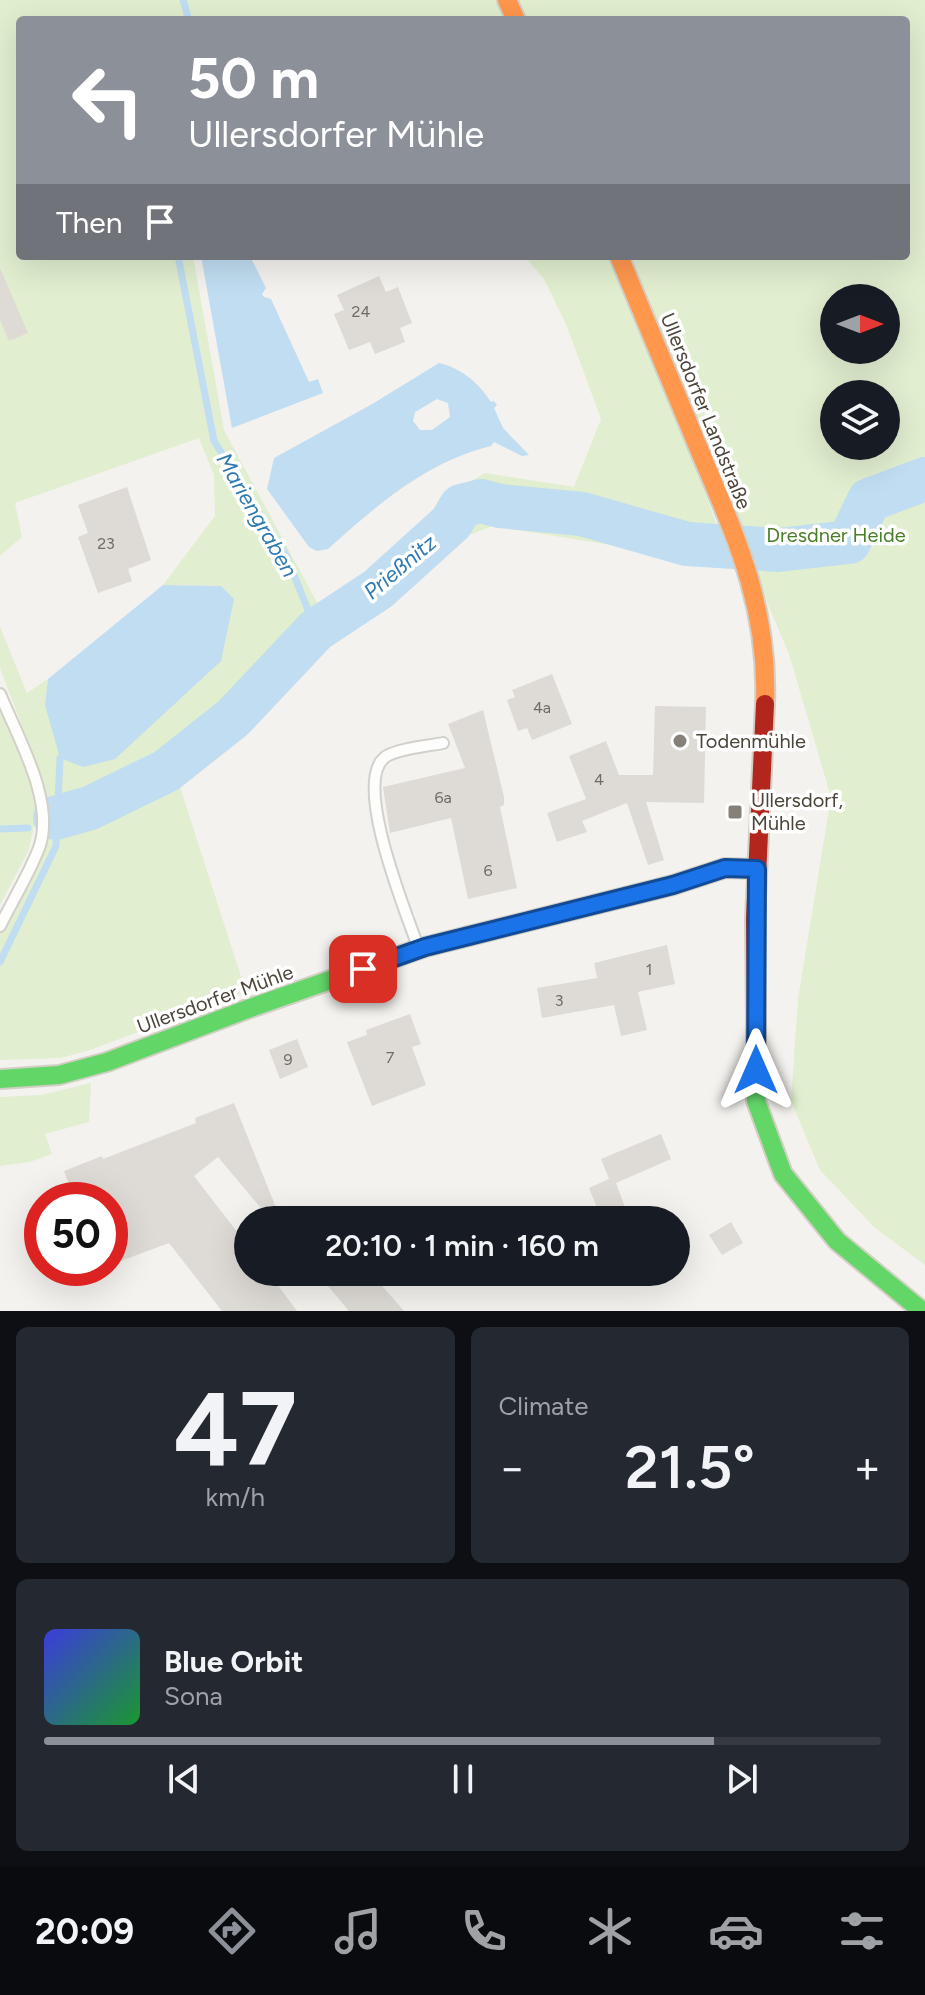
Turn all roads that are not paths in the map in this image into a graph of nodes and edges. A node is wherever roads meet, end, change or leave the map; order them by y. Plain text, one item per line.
1 (621, 260) edge
2 (0, 694) edge
3 (443, 743) dead end
4 (757, 869) junction
5 (0, 926) edge
6 (418, 949) junction
7 (0, 1079) edge
8 (922, 1311) edge

1 - 4 main road, Ullersdorfer Landstraße
2 - 5 lane
3 - 6 lane
4 - 6 main road, Ullersdorfer Mühle
4 - 8 main road, Ullersdorfer Landstraße
6 - 7 main road, Ullersdorfer Mühle

